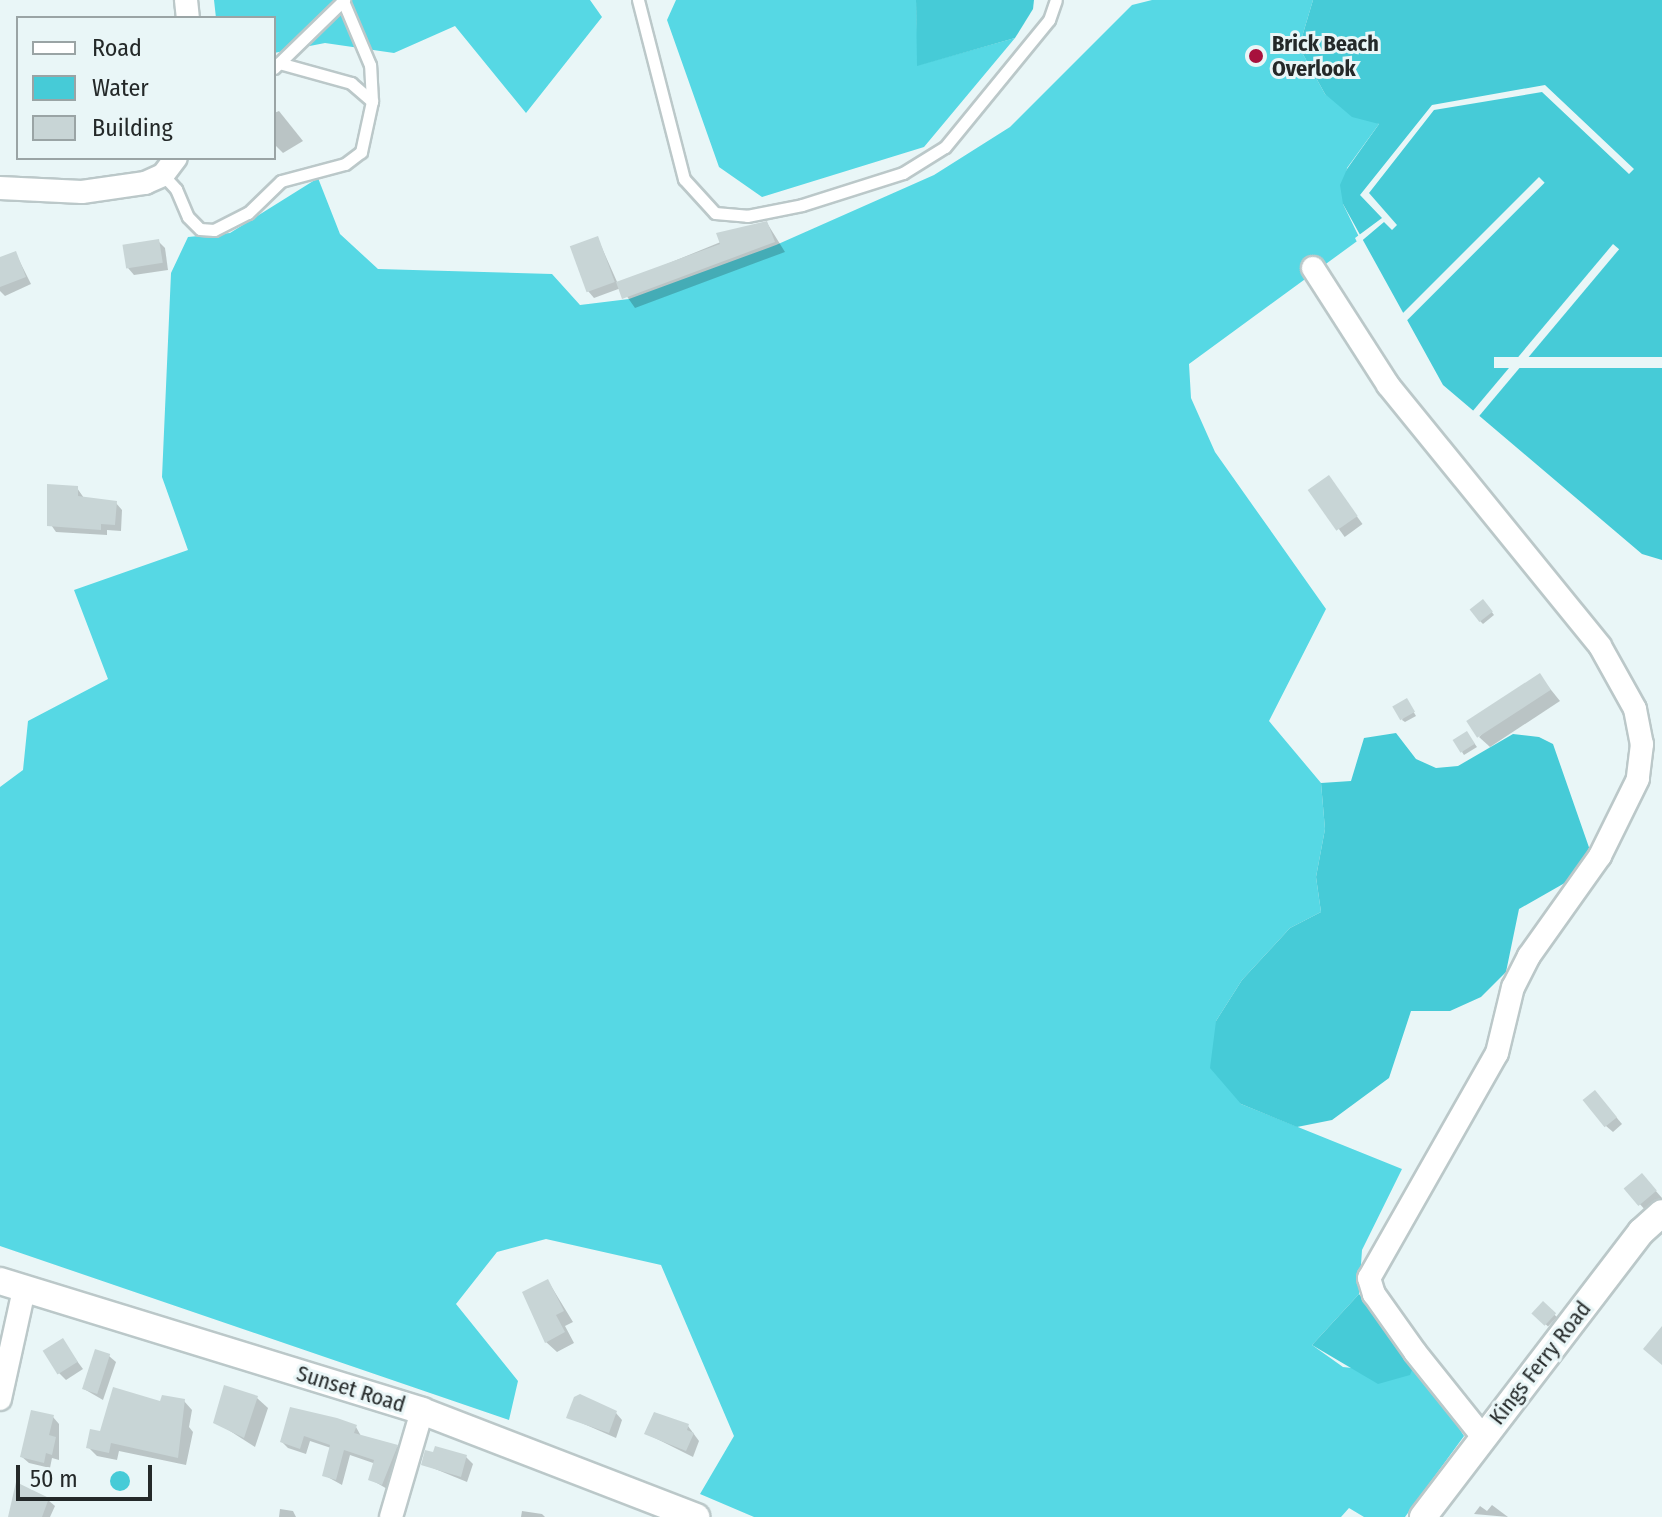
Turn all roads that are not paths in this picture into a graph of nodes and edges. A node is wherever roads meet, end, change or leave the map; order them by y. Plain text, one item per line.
1 (343, 0) edge
2 (638, 0) edge
3 (1056, 0) edge
4 (276, 66) edge
5 (372, 101) junction
6 (170, 167) edge
7 (0, 188) edge
8 (1313, 268) dead end
9 (1662, 1213) edge
10 (12, 1285) edge
11 (0, 1399) edge
12 (422, 1411) junction
13 (1483, 1437) junction
14 (391, 1517) edge
15 (696, 1517) edge
16 (1423, 1517) edge

1 - 4 lane
1 - 5 lane
2 - 3 lane
4 - 5 lane
5 - 6 lane
6 - 7 street
8 - 13 street
9 - 13 street, Kings Ferry Road
10 - 11 street
10 - 12 street, Sunset Road
12 - 14 street
12 - 15 street, Sunset Road
13 - 16 street, Kings Ferry Road

